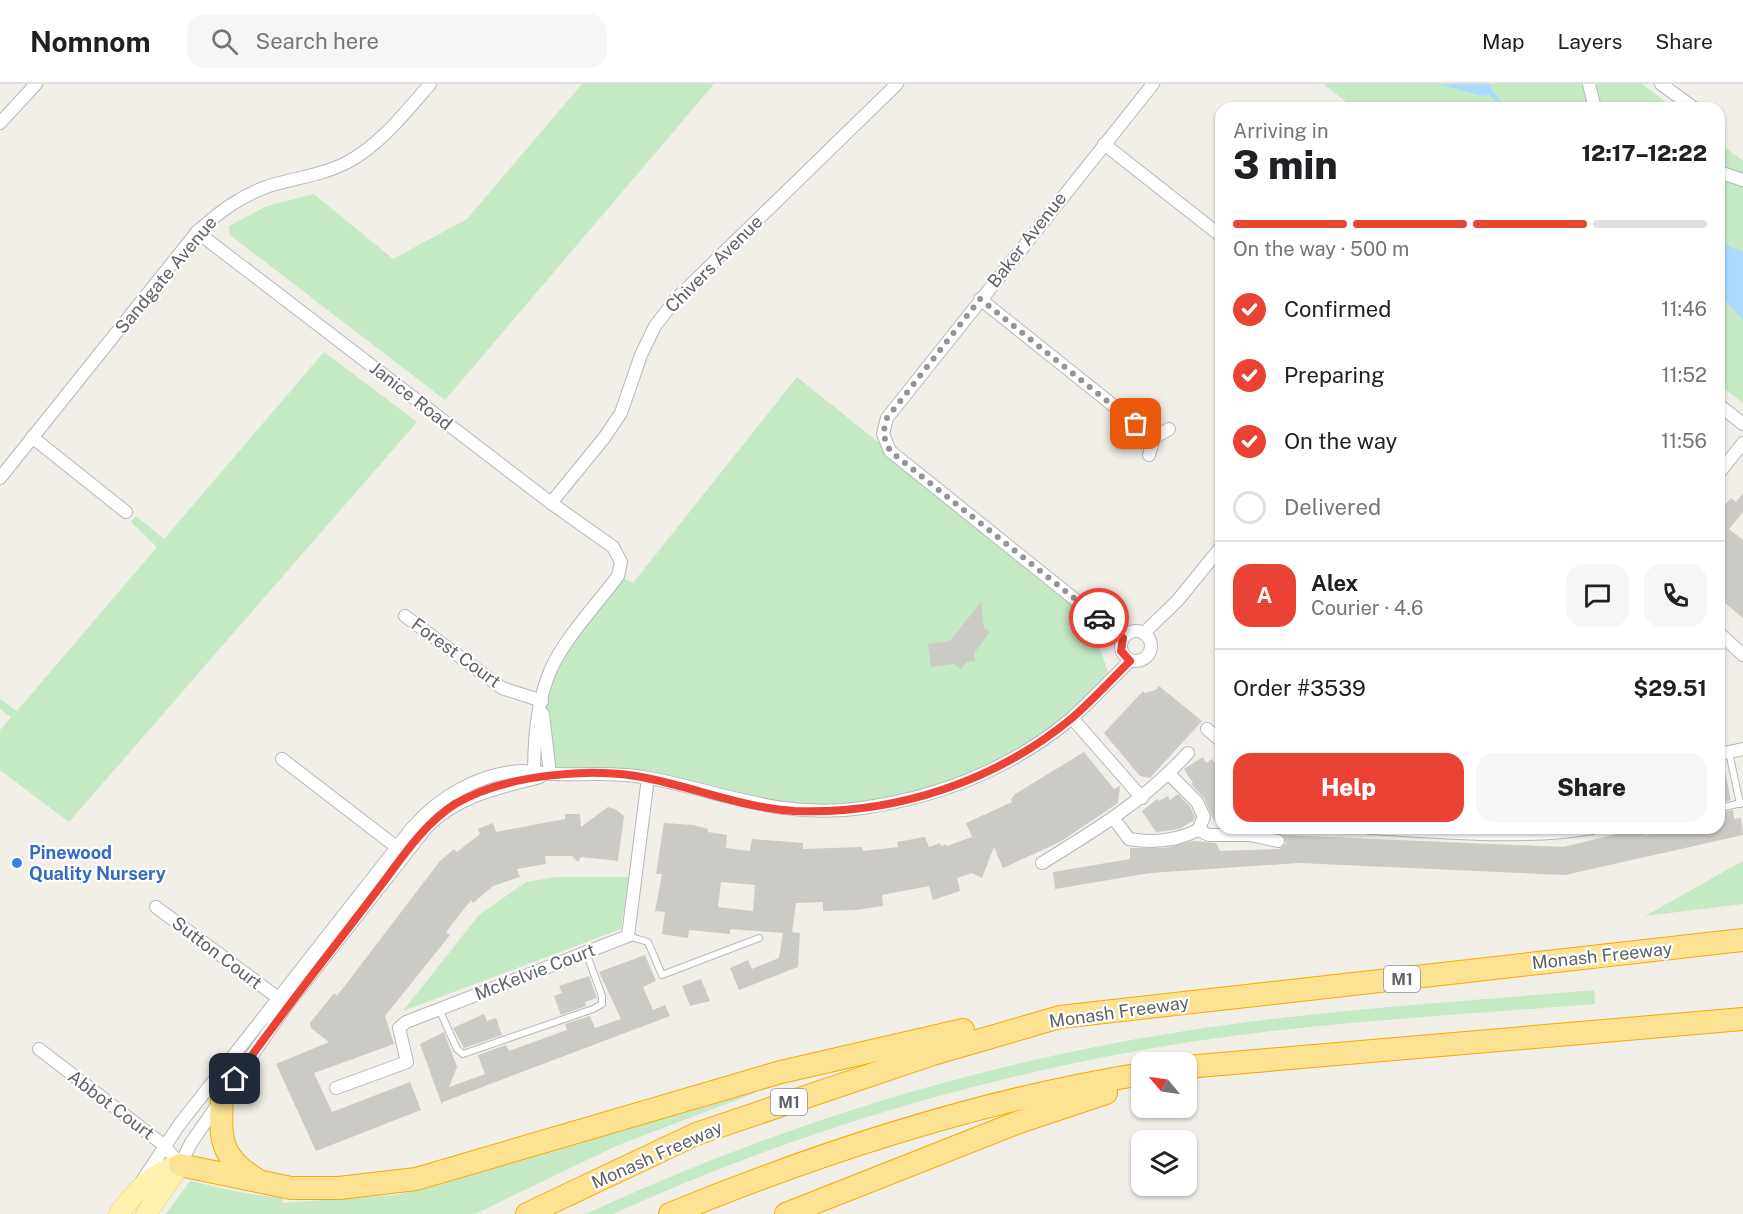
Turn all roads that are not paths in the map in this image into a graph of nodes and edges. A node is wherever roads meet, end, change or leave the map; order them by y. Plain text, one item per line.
1 (36, 84) edge
2 (430, 84) edge
3 (897, 84) edge
4 (1153, 84) edge
5 (1589, 84) edge
6 (1661, 84) edge
7 (1594, 102) edge
8 (1686, 102) edge
9 (0, 123) edge
10 (1104, 144) junction
11 (1725, 174) edge
12 (1743, 180) edge
13 (1215, 231) edge
14 (197, 232) junction
15 (980, 299) junction
16 (1725, 410) edge
17 (1743, 424) edge
18 (1169, 429) dead end
19 (32, 438) junction
20 (1154, 438) junction
21 (1743, 443) edge
22 (1149, 455) dead end
23 (1725, 466) edge
24 (0, 478) edge
25 (551, 503) junction
26 (126, 512) dead end
27 (1215, 554) edge
28 (405, 615) dead end
29 (1144, 633) junction
30 (1123, 638) junction
31 (1725, 638) edge
32 (1743, 655) edge
33 (1130, 661) junction
34 (542, 701) junction
35 (1072, 718) junction
36 (1207, 729) dead end
37 (1215, 736) edge
38 (1743, 749) edge
39 (1188, 753) dead end
40 (1725, 753) edge
41 (1725, 756) edge
42 (282, 759) dead end
43 (550, 774) junction
44 (1169, 774) junction
45 (534, 775) junction
46 (648, 778) junction
47 (1142, 798) junction
48 (1741, 803) edge
49 (1725, 807) edge
50 (1114, 819) junction
51 (1198, 830) junction
52 (1278, 841) dead end
53 (401, 850) junction
54 (1042, 863) dead end
55 (156, 907) dead end
56 (628, 936) junction
57 (759, 938) dead end
58 (1743, 940) edge
59 (586, 952) junction
60 (283, 1002) junction
61 (439, 1009) junction
62 (1060, 1017) junction
63 (1743, 1019) edge
64 (39, 1049) dead end
65 (1197, 1066) edge
66 (1131, 1076) edge
67 (1131, 1086) edge
68 (336, 1088) dead end
69 (216, 1093) junction
70 (165, 1146) junction
71 (180, 1165) junction
72 (265, 1184) junction
73 (135, 1192) junction
74 (119, 1214) edge
75 (146, 1214) edge
76 (527, 1214) edge
77 (670, 1214) edge
78 (786, 1214) edge

1 - 9 street
2 - 14 street, Sandgate Avenue
3 - 25 street, Chivers Avenue
4 - 10 street, Baker Avenue
5 - 7 street
6 - 8 street
10 - 13 street
10 - 15 street, Baker Avenue
11 - 12 street
14 - 19 street, Sandgate Avenue
14 - 25 street, Janice Road
15 - 20 street
15 - 30 street, Baker Avenue
16 - 17 street
18 - 20 street
19 - 24 street, Sandgate Avenue
19 - 26 street
20 - 22 street
21 - 23 street
25 - 34 street, Janice Road
27 - 29 street
28 - 34 street, Forest Court
29 - 30 street
29 - 33 street
30 - 33 street
31 - 32 street
33 - 35 street
34 - 43 street
34 - 45 street
35 - 46 street
35 - 47 street
36 - 37 street
38 - 40 street
39 - 44 street
41 - 48 lane
42 - 53 street
43 - 45 street
43 - 46 street
44 - 47 street
44 - 51 street
45 - 53 street
46 - 56 street
47 - 50 street
48 - 49 lane
50 - 51 street
50 - 54 street
51 - 52 street
53 - 60 street
55 - 60 street, Sutton Court
56 - 57 lane
56 - 59 street, McKelvie Court
58 - 62 highway, Monash Freeway / M1
59 - 61 street, McKelvie Court
59 - 61 lane
60 - 69 street
61 - 68 street, McKelvie Court
62 - 72 highway
62 - 76 highway, Monash Freeway / M1
63 - 65 highway
64 - 70 street, Abbot Court
66 - 77 highway
67 - 78 highway
69 - 70 street
69 - 71 street
69 - 72 highway
70 - 71 street, Abbot Court
70 - 73 street
71 - 72 highway
71 - 73 main road
71 - 75 main road
73 - 74 main road

